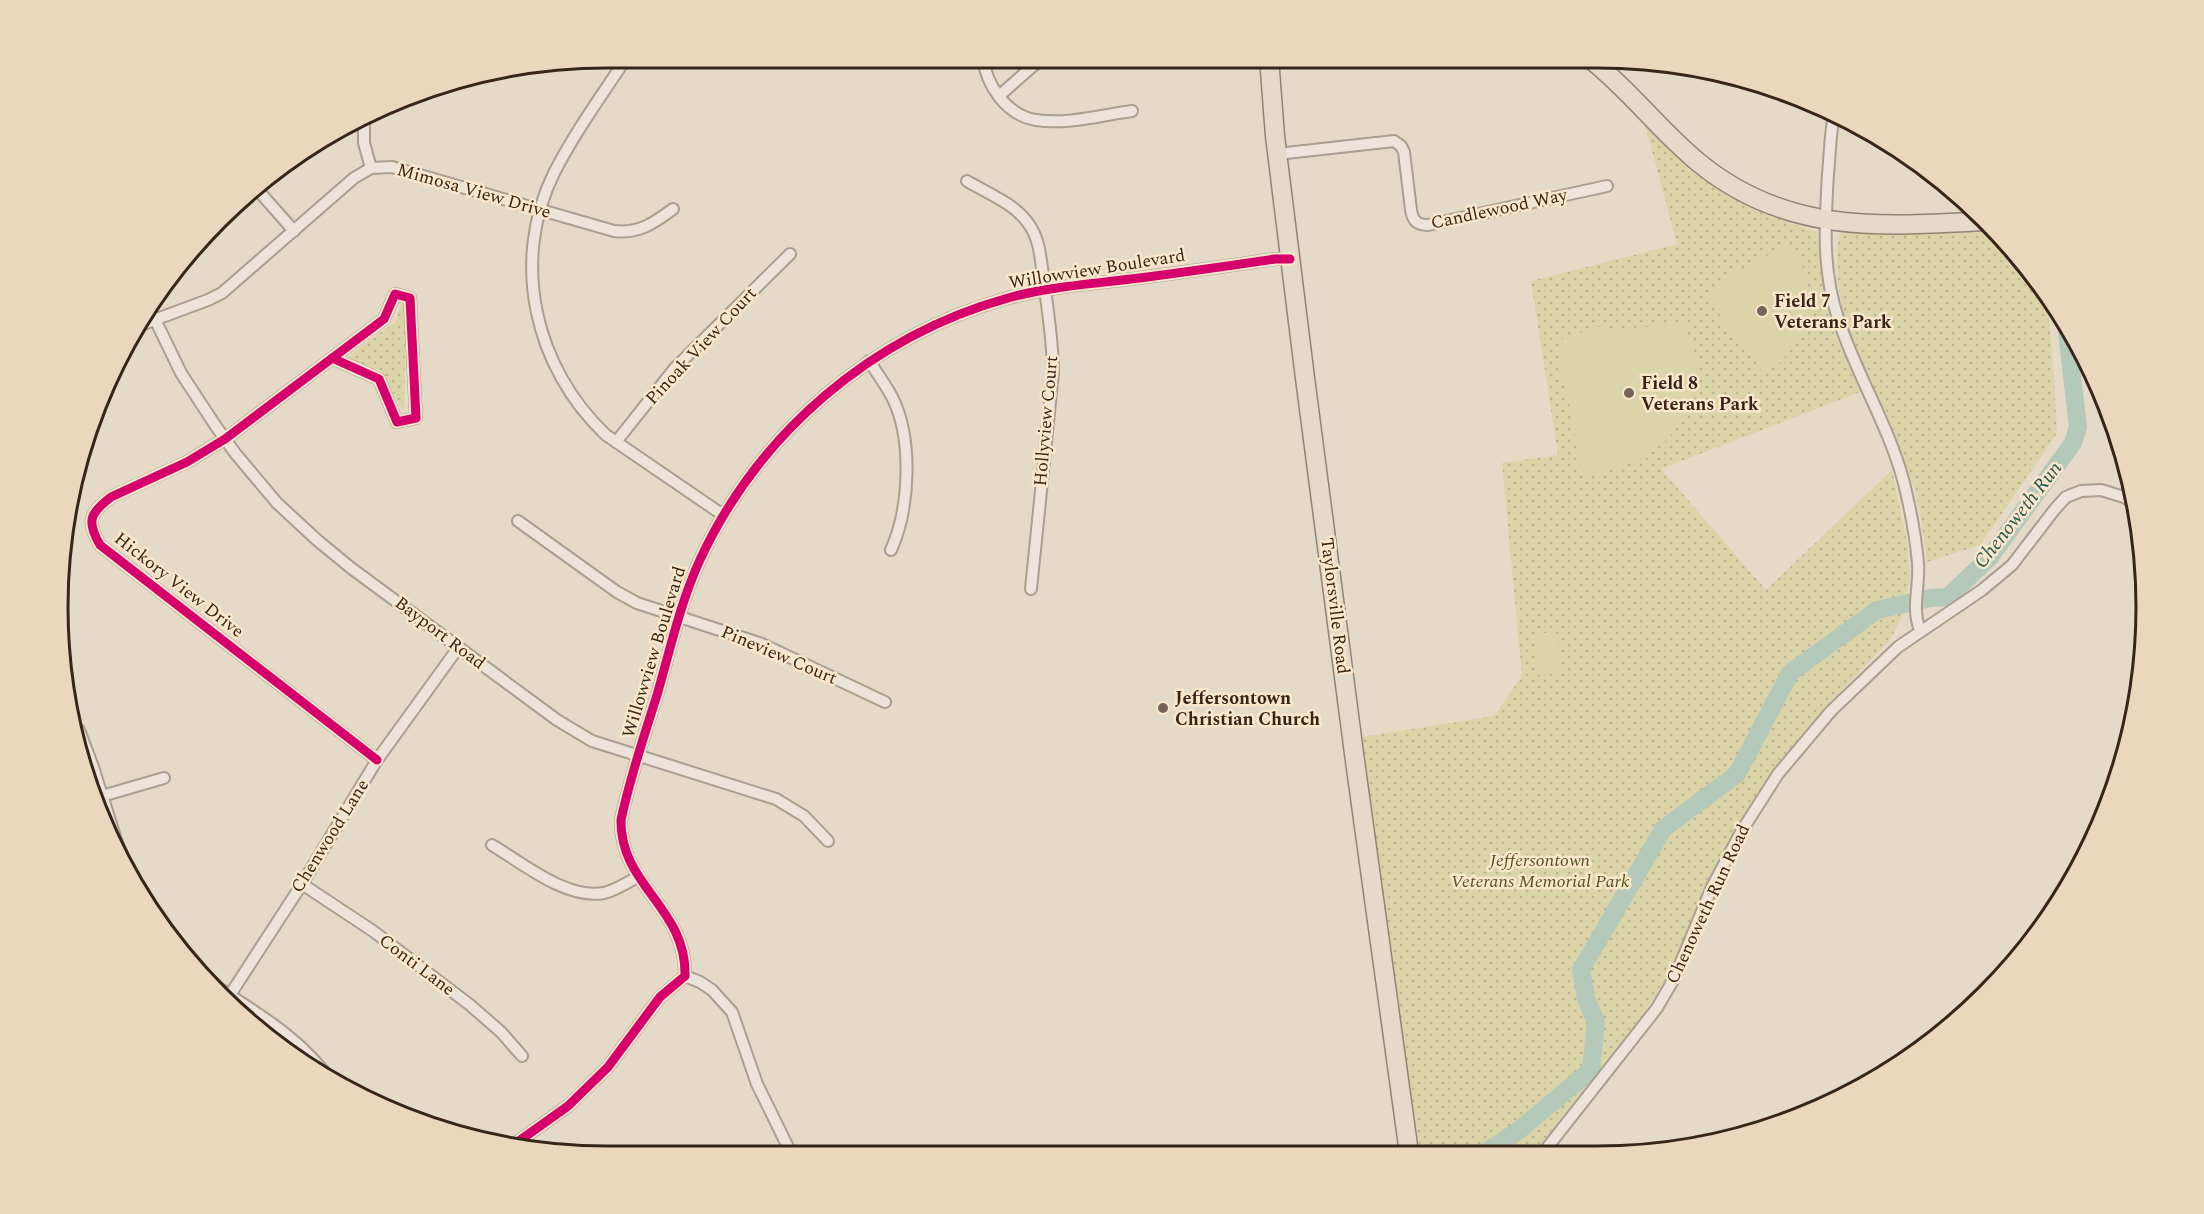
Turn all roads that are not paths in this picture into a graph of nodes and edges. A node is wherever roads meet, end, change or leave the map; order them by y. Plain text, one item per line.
1 (620, 68) edge
2 (986, 68) edge
3 (1031, 68) edge
4 (1270, 68) edge
5 (1601, 68) edge
6 (999, 96) junction
7 (1132, 111) dead end
8 (1833, 122) edge
9 (364, 125) edge
10 (1277, 154) junction
11 (371, 168) junction
12 (967, 181) dead end
13 (1607, 186) dead end
14 (261, 193) edge
15 (673, 209) dead end
16 (540, 210) junction
17 (1826, 221) junction
18 (1973, 221) edge
19 (294, 231) junction
20 (790, 254) dead end
21 (1290, 259) junction
22 (1045, 290) junction
23 (153, 316) edge
24 (154, 319) junction
25 (150, 321) edge
26 (332, 358) junction
27 (869, 361) junction
28 (225, 439) junction
29 (616, 442) junction
30 (2125, 498) edge
31 (723, 515) junction
32 (518, 521) dead end
33 (891, 550) dead end
34 (1031, 589) dead end
35 (679, 618) junction
36 (1920, 630) junction
37 (458, 648) junction
38 (885, 702) dead end
39 (638, 757) junction
40 (377, 760) junction
41 (93, 771) edge
42 (164, 778) dead end
43 (100, 789) edge
44 (102, 796) edge
45 (828, 841) dead end
46 (492, 845) dead end
47 (637, 877) junction
48 (302, 884) junction
49 (685, 976) junction
50 (231, 993) edge
51 (244, 1006) edge
52 (522, 1056) dead end
53 (310, 1058) edge
54 (521, 1139) edge
55 (788, 1146) edge
56 (1408, 1146) edge
57 (1549, 1146) edge

1 - 16 street
2 - 6 street
3 - 6 street
4 - 10 main road, Taylorsville Road
5 - 17 main road
6 - 7 street
8 - 17 street
9 - 11 street
10 - 13 street, Candlewood Way
10 - 21 main road, Taylorsville Road
11 - 16 street, Mimosa View Drive
11 - 19 street, Mimosa View Drive
12 - 22 street, Hollyview Court
14 - 19 street
15 - 16 street, Mimosa View Drive
16 - 29 street
17 - 18 main road
17 - 36 street
19 - 24 street, Mimosa View Drive
20 - 29 street, Pinoak View Court
21 - 22 street, Willowview Boulevard
21 - 56 main road, Taylorsville Road
22 - 27 street, Willowview Boulevard
22 - 34 street, Hollyview Court
23 - 24 street, Bayport Road
24 - 25 street, Mimosa View Drive
24 - 28 street, Bayport Road
26 - 26 street, Hickory View Drive
26 - 28 street, Hickory View Drive
27 - 31 street, Willowview Boulevard
27 - 33 street
28 - 37 street, Bayport Road
28 - 40 street, Hickory View Drive
29 - 31 street
30 - 36 street, Chenoweth Run Road
31 - 35 street, Willowview Boulevard
32 - 35 street, Pineview Court
35 - 38 street, Pineview Court
35 - 39 street, Willowview Boulevard
36 - 57 street, Chenoweth Run Road
37 - 39 street, Bayport Road
37 - 40 street, Chenwood Lane
39 - 45 street, Bayport Road
39 - 47 street, Willowview Boulevard
40 - 48 street, Chenwood Lane
41 - 43 street
42 - 44 street
46 - 47 street
47 - 49 street, Willowview Boulevard
48 - 50 street, Chenwood Lane
48 - 52 street, Conti Lane
49 - 54 street
49 - 55 street
51 - 53 street

